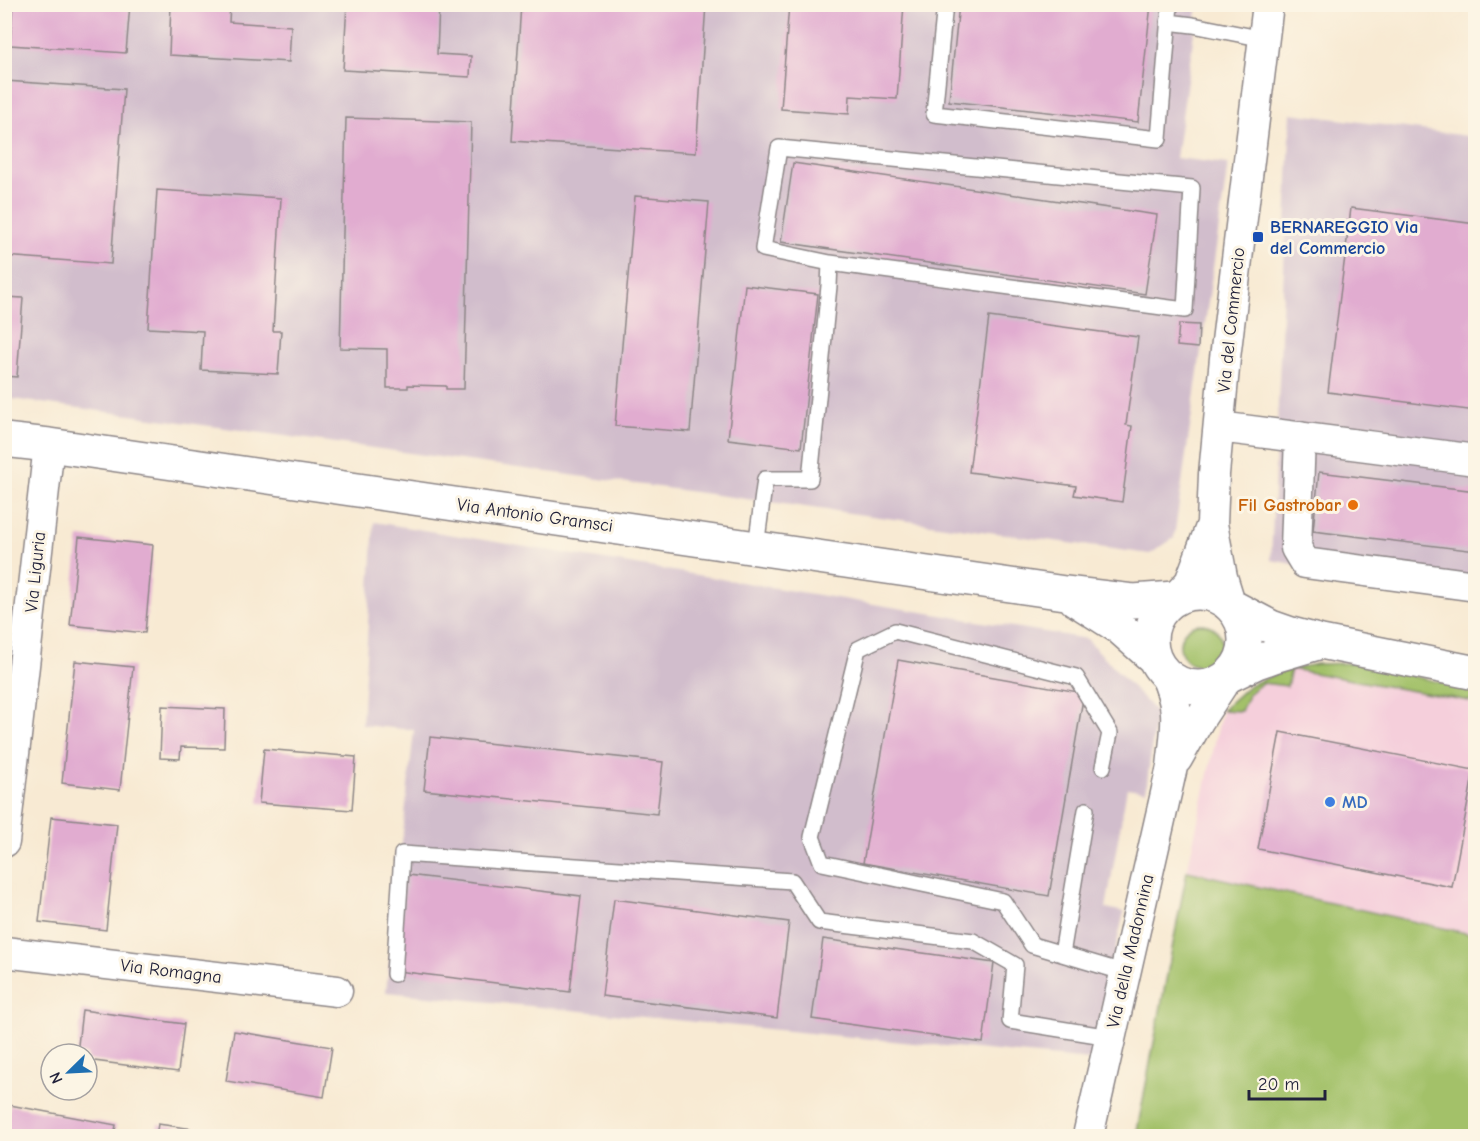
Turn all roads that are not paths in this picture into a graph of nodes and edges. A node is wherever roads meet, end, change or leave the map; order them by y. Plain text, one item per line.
1 (945, 4) edge
2 (1170, 4) edge
3 (1269, 4) edge
4 (1168, 22) junction
5 (1264, 39) junction
6 (830, 263) junction
7 (1219, 427) junction
8 (1300, 437) junction
9 (4, 440) edge
10 (49, 445) junction
11 (1476, 460) edge
12 (1212, 524) junction
13 (756, 547) junction
14 (1476, 586) edge
15 (1065, 593) junction
16 (1175, 598) junction
17 (1231, 606) junction
18 (1321, 642) junction
19 (1160, 666) junction
20 (1476, 673) edge
21 (1228, 676) junction
22 (1172, 766) junction
23 (1103, 767) dead end
24 (1086, 810) dead end
25 (4, 842) edge
26 (4, 952) edge
27 (1062, 954) junction
28 (1126, 973) junction
29 (394, 974) dead end
30 (338, 991) dead end
31 (1110, 1037) junction
32 (1088, 1137) edge

1 - 4 lane
2 - 4 lane
3 - 5 street, Via del Commercio
4 - 5 lane
5 - 7 street, Via del Commercio
6 - 6 lane
6 - 13 lane
7 - 8 street
7 - 12 street, Via del Commercio
8 - 11 street
8 - 14 street
9 - 10 street, Via Antonio Gramsci
10 - 13 street, Via Antonio Gramsci
10 - 25 street, Via Liguria
12 - 16 street, Via del Commercio
12 - 17 street, Via del Commercio
13 - 15 street, Via Antonio Gramsci
15 - 16 street, Via Antonio Gramsci
15 - 19 street, Via Antonio Gramsci
16 - 17 street
16 - 19 street
17 - 18 street
17 - 21 street
18 - 20 street
18 - 21 street
19 - 21 street
19 - 22 street, Via della Madonnina
21 - 22 street, Via della Madonnina
22 - 28 street, Via della Madonnina
23 - 27 lane
24 - 27 lane
26 - 30 street, Via Romagna
27 - 28 lane
28 - 31 street, Via della Madonnina
29 - 31 lane
31 - 32 street, Via della Madonnina

